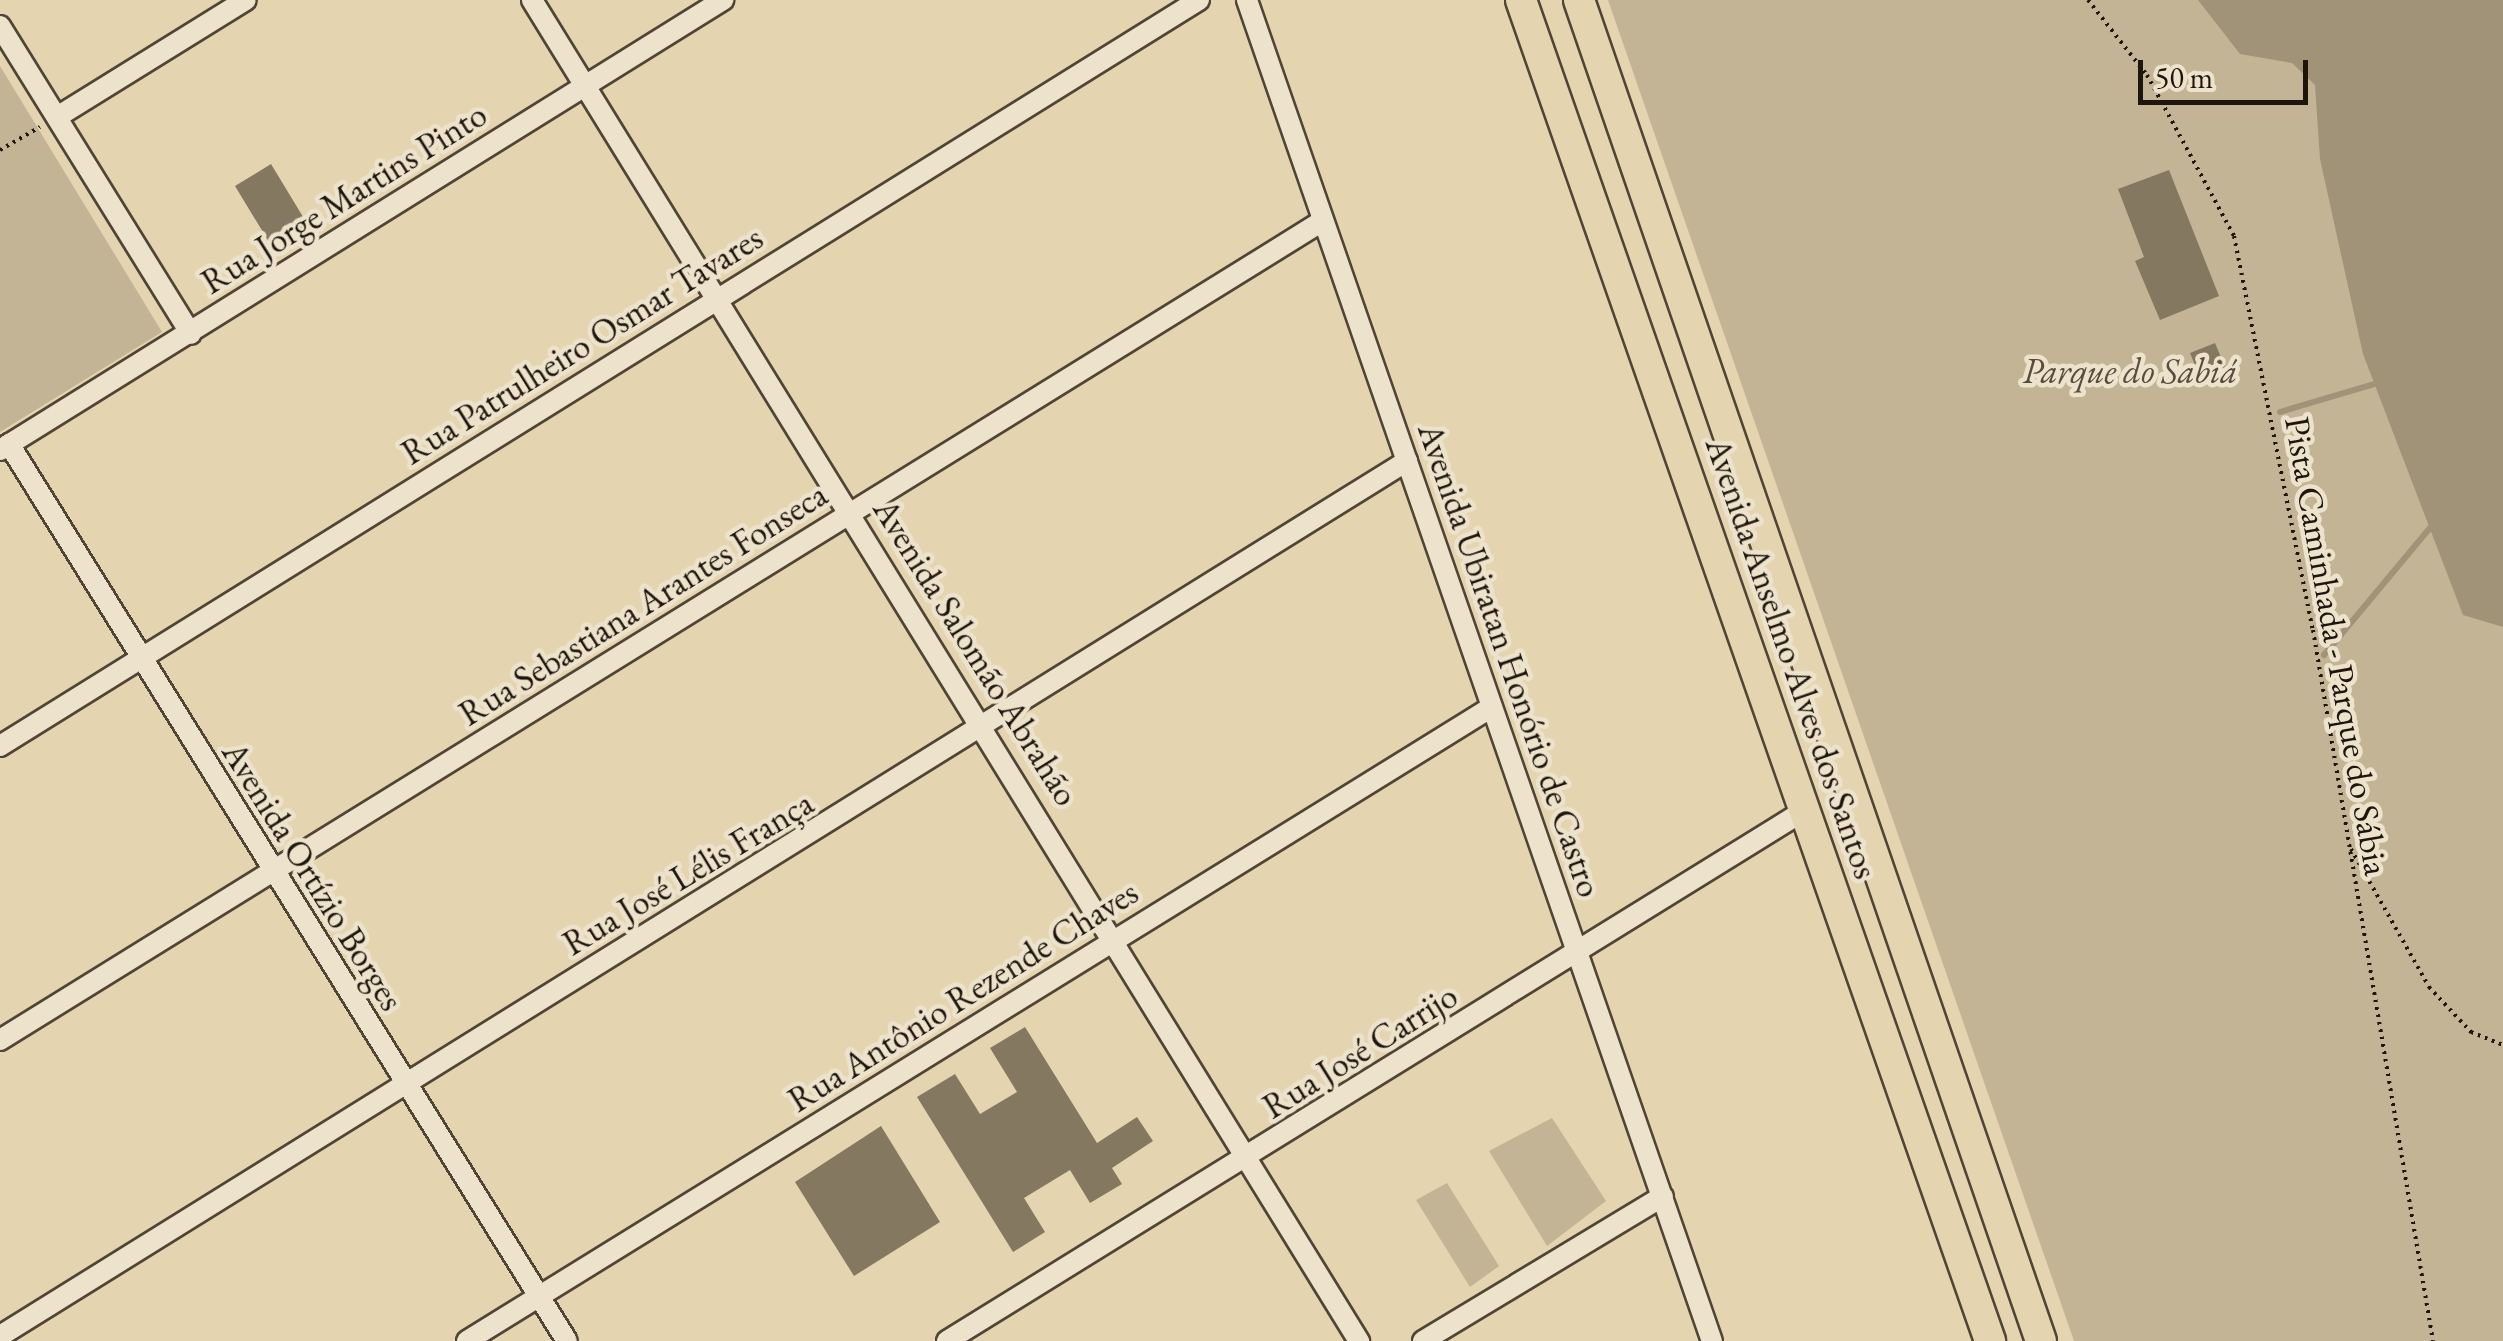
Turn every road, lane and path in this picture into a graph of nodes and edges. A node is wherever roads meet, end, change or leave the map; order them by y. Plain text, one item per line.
1 (246, 0) edge
2 (532, 0) edge
3 (723, 0) edge
4 (1199, 0) edge
5 (1247, 0) edge
6 (1521, 0) edge
7 (1579, 0) edge
8 (2088, 0) edge
9 (0, 26) edge
10 (583, 85) junction
11 (57, 118) junction
12 (0, 150) edge
13 (1320, 223) junction
14 (719, 298) junction
15 (190, 334) junction
16 (4, 447) edge
17 (1407, 462) junction
18 (852, 513) junction
19 (141, 659) junction
20 (1492, 707) junction
21 (986, 729) junction
22 (0, 746) edge
23 (1805, 810) junction
24 (2348, 845) junction
25 (270, 874) junction
26 (1115, 941) junction
27 (1578, 952) junction
28 (0, 1040) edge
29 (2503, 1046) edge
30 (406, 1084) junction
31 (1965, 1118) junction
32 (1917, 1132) junction
33 (1249, 1159) junction
34 (1990, 1195) junction
35 (1663, 1196) junction
36 (1940, 1200) junction
37 (540, 1296) junction
38 (0, 1336) edge
39 (468, 1341) edge
40 (566, 1341) edge
41 (947, 1341) edge
42 (1359, 1341) edge
43 (1423, 1341) edge
44 (1712, 1341) edge
45 (1990, 1341) edge
46 (2040, 1341) edge
47 (2433, 1341) edge

1 - 11 street
2 - 10 street, Avenida Salomão Abrahão
3 - 10 street, Rua Jorge Martins Pinto
4 - 14 street, Rua Patrulheiro Osmar Tavares
5 - 13 street, Avenida Ubiratan Honório de Castro
6 - 23 main road, Avenida Anselmo Alves dos Santos
7 - 31 main road, Avenida Anselmo Alves dos Santos
8 - 24 path, Pista Caminhada - Parque do Sábia
9 - 11 street
10 - 14 street, Avenida Salomão Abrahão
10 - 15 street, Rua Jorge Martins Pinto
11 - 12 path
11 - 15 street
13 - 17 street, Avenida Ubiratan Honório de Castro
13 - 18 street, Rua Sebastiana Arantes Fonseca
14 - 18 street, Avenida Salomão Abrahão
14 - 19 street, Rua Patrulheiro Osmar Tavares
15 - 16 street, Rua Jorge Martins Pinto
16 - 19 street, Avenida Ortízio Borges
17 - 20 street, Avenida Ubiratan Honório de Castro
17 - 21 street, Rua José Lélis França
18 - 21 street, Avenida Salomão Abrahão
18 - 25 street, Rua Sebastiana Arantes Fonseca
19 - 22 street, Rua Patrulheiro Osmar Tavares
19 - 25 street, Avenida Ortízio Borges
20 - 26 street, Rua Antônio Rezende Chaves
20 - 27 street, Avenida Ubiratan Honório de Castro
21 - 26 street, Avenida Salomão Abrahão
21 - 30 street, Rua José Lélis França
23 - 27 street, Rua José Carrijo
23 - 32 main road, Avenida Anselmo Alves dos Santos
24 - 29 path
24 - 47 path, Pista Caminhada - Parque do Sábia
25 - 28 street, Rua Sebastiana Arantes Fonseca
25 - 30 street, Avenida Ortízio Borges
26 - 33 street, Avenida Salomão Abrahão
26 - 37 street, Rua Antônio Rezende Chaves
27 - 33 street, Rua José Carrijo
27 - 35 street, Avenida Ubiratan Honório de Castro
30 - 37 street, Avenida Ortízio Borges
30 - 38 street, Rua José Lélis França
31 - 32 main road
31 - 34 main road, Avenida Anselmo Alves dos Santos
32 - 36 main road, Avenida Anselmo Alves dos Santos
33 - 41 street, Rua José Carrijo
33 - 42 street, Avenida Salomão Abrahão
34 - 36 main road
34 - 46 main road, Avenida Anselmo Alves dos Santos
35 - 43 street
35 - 44 street, Avenida Ubiratan Honório de Castro
36 - 45 main road, Avenida Anselmo Alves dos Santos
37 - 39 street, Rua Antônio Rezende Chaves
37 - 40 street, Avenida Ortízio Borges

